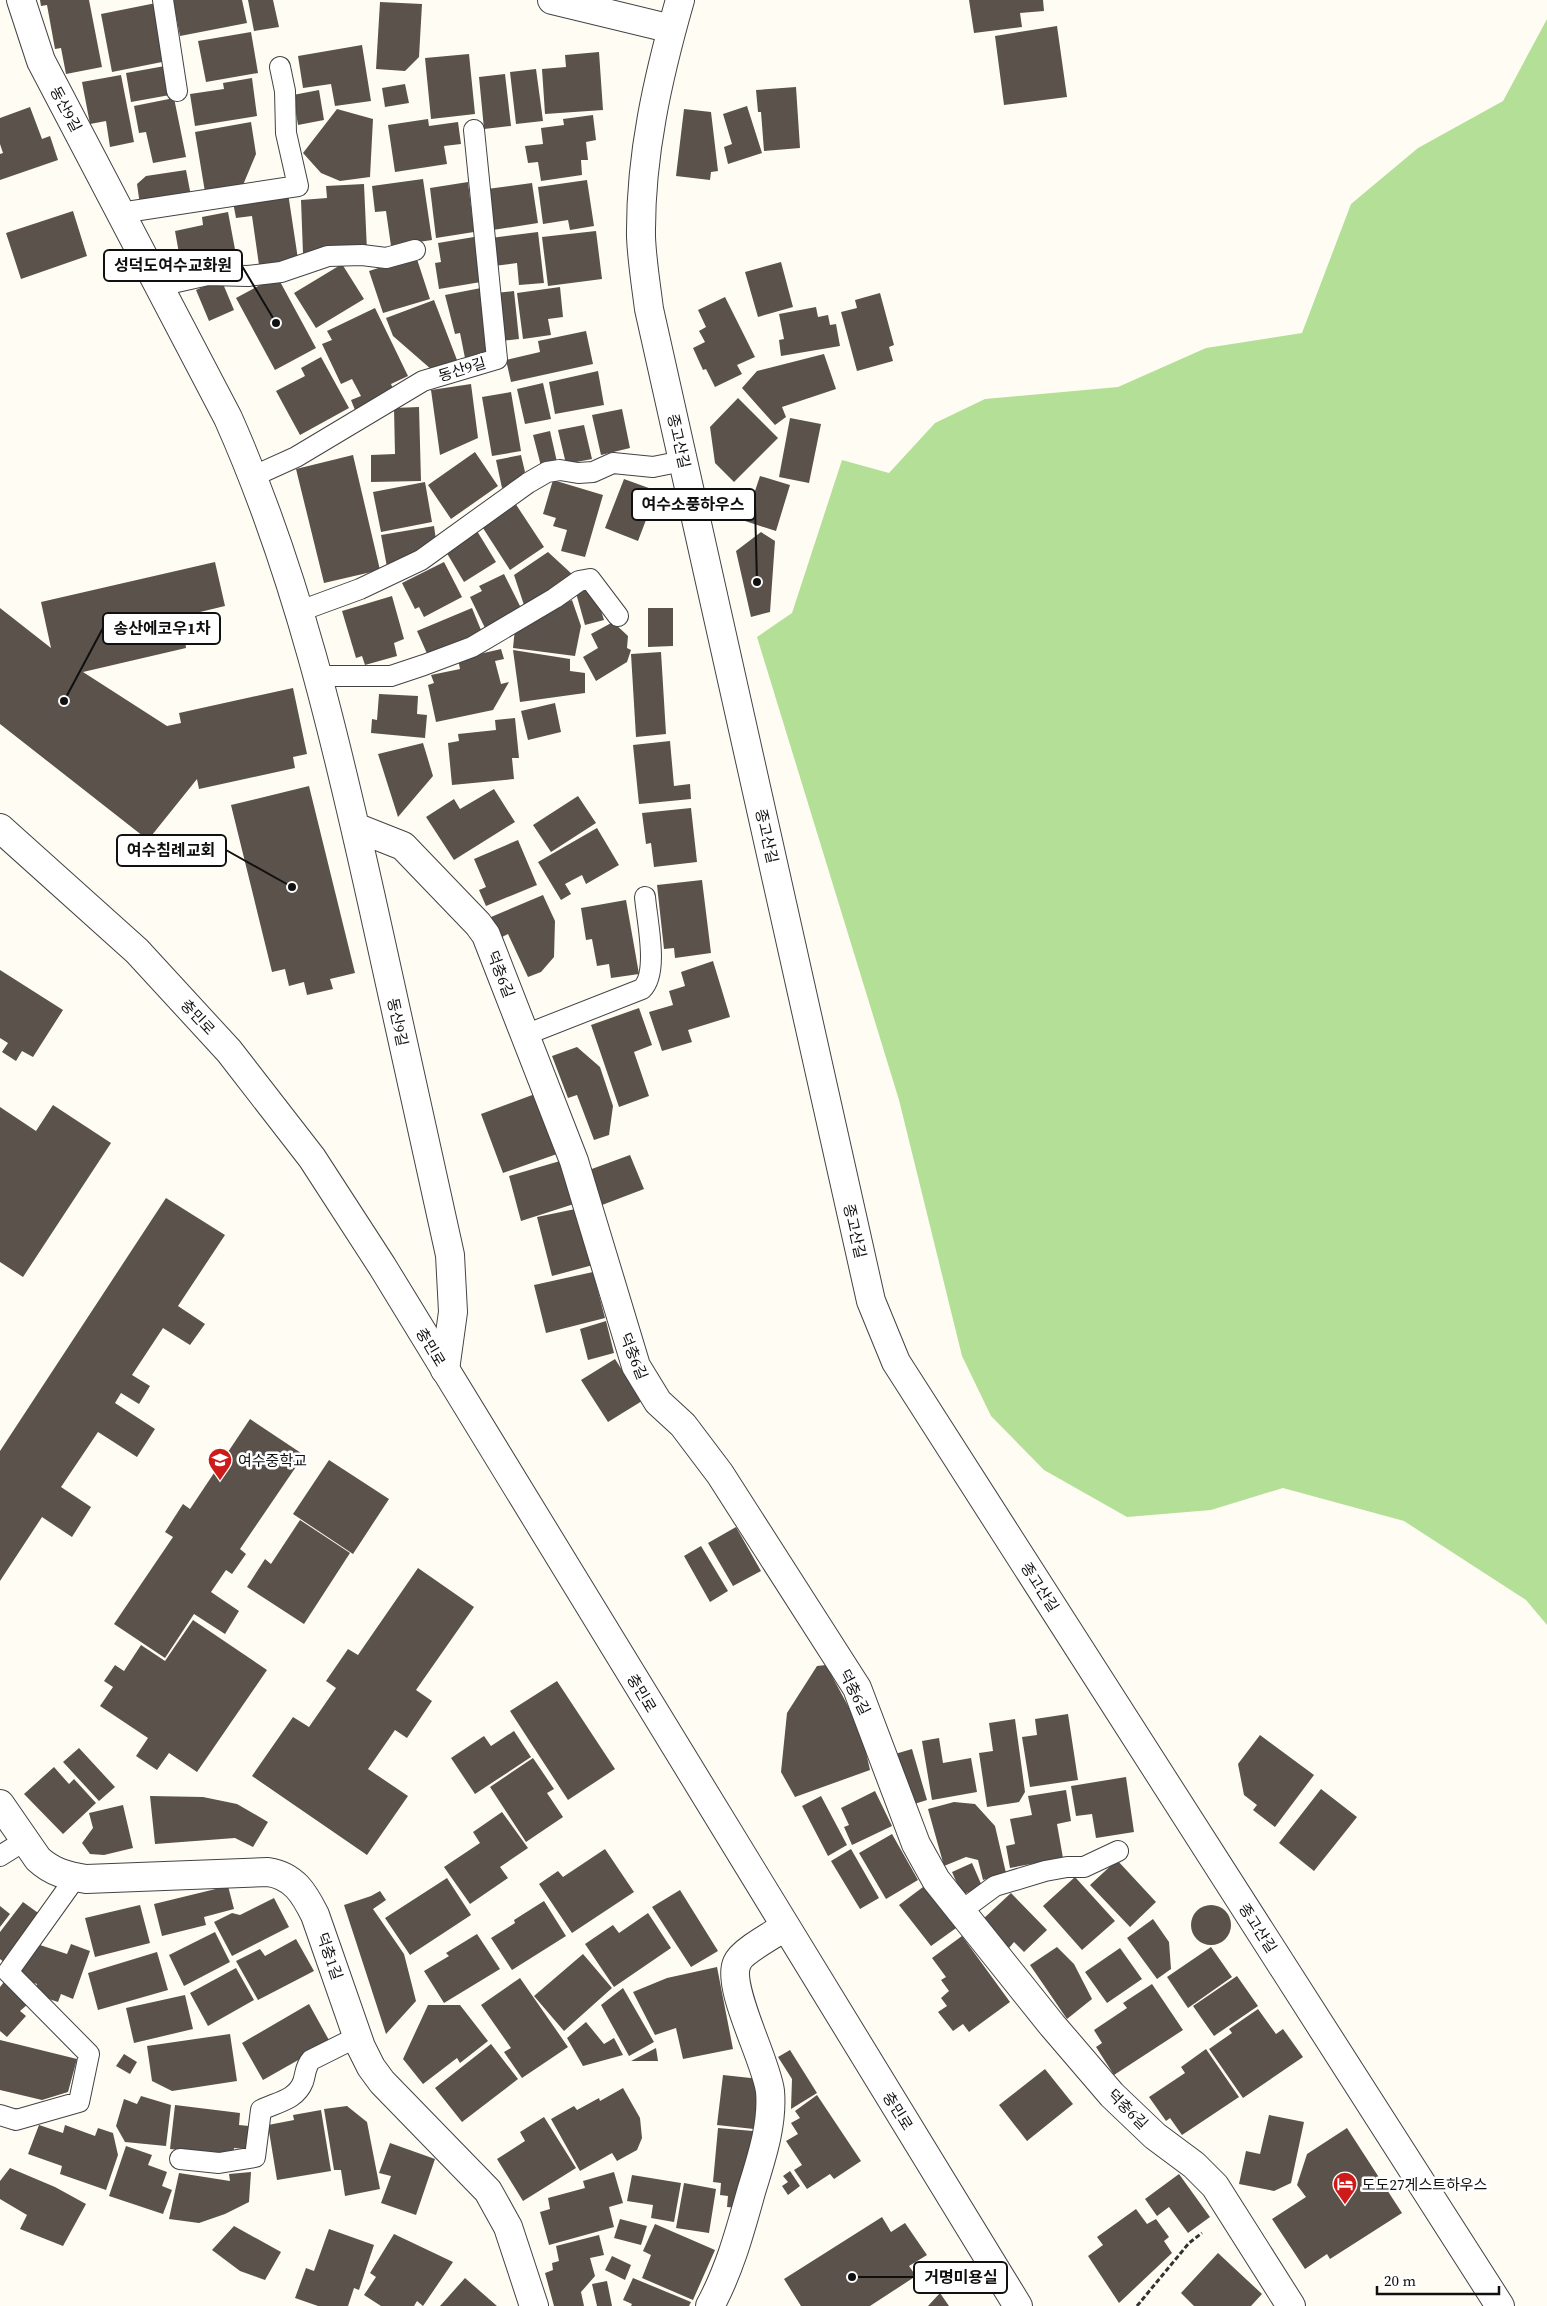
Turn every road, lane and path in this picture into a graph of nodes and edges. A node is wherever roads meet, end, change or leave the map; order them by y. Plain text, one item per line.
1 (21, 0) edge
2 (163, 0) edge
3 (552, 0) edge
4 (680, 0) edge
5 (672, 29) junction
6 (280, 67) dead end
7 (177, 91) dead end
8 (474, 130) dead end
9 (120, 213) junction
10 (415, 250) dead end
11 (159, 286) junction
12 (683, 461) junction
13 (254, 476) junction
14 (300, 611) junction
15 (618, 616) dead end
16 (319, 676) junction
17 (355, 827) junction
18 (0, 828) edge
19 (645, 897) dead end
20 (525, 1035) junction
21 (445, 1370) junction
22 (0, 1804) edge
23 (24, 1841) junction
24 (1118, 1851) dead end
25 (0, 1856) edge
26 (76, 1877) junction
27 (961, 1911) junction
28 (785, 1927) junction
29 (357, 2037) junction
30 (0, 2115) edge
31 (180, 2159) dead end
32 (1239, 2224) junction
33 (1010, 2303) edge
34 (534, 2306) edge
35 (710, 2306) edge
36 (1137, 2306) edge
37 (1291, 2306) edge
38 (1500, 2306) edge

1 - 9 street, 동산9길
2 - 7 lane
3 - 5 street
4 - 5 street, 종고산길
5 - 12 street, 종고산길
6 - 9 lane
8 - 13 lane, 동산9길
9 - 11 street, 동산9길
10 - 11 lane
11 - 13 street, 동산9길
12 - 14 lane
12 - 38 street, 종고산길
13 - 14 street, 동산9길
14 - 16 street, 동산9길
15 - 16 lane
16 - 17 street, 동산9길
17 - 20 street, 덕충6길
17 - 21 street, 동산9길
18 - 21 street, 충민로
19 - 20 lane
20 - 27 street, 덕충6길
21 - 28 street, 충민로
22 - 23 street, 덕충1길
23 - 25 lane
23 - 26 street, 덕충1길
24 - 27 lane
26 - 29 street, 덕충1길
26 - 30 lane
27 - 32 street, 덕충6길
28 - 33 street, 충민로
28 - 35 street
29 - 31 lane
29 - 34 street, 덕충1길
32 - 36 path
32 - 37 street, 덕충6길

